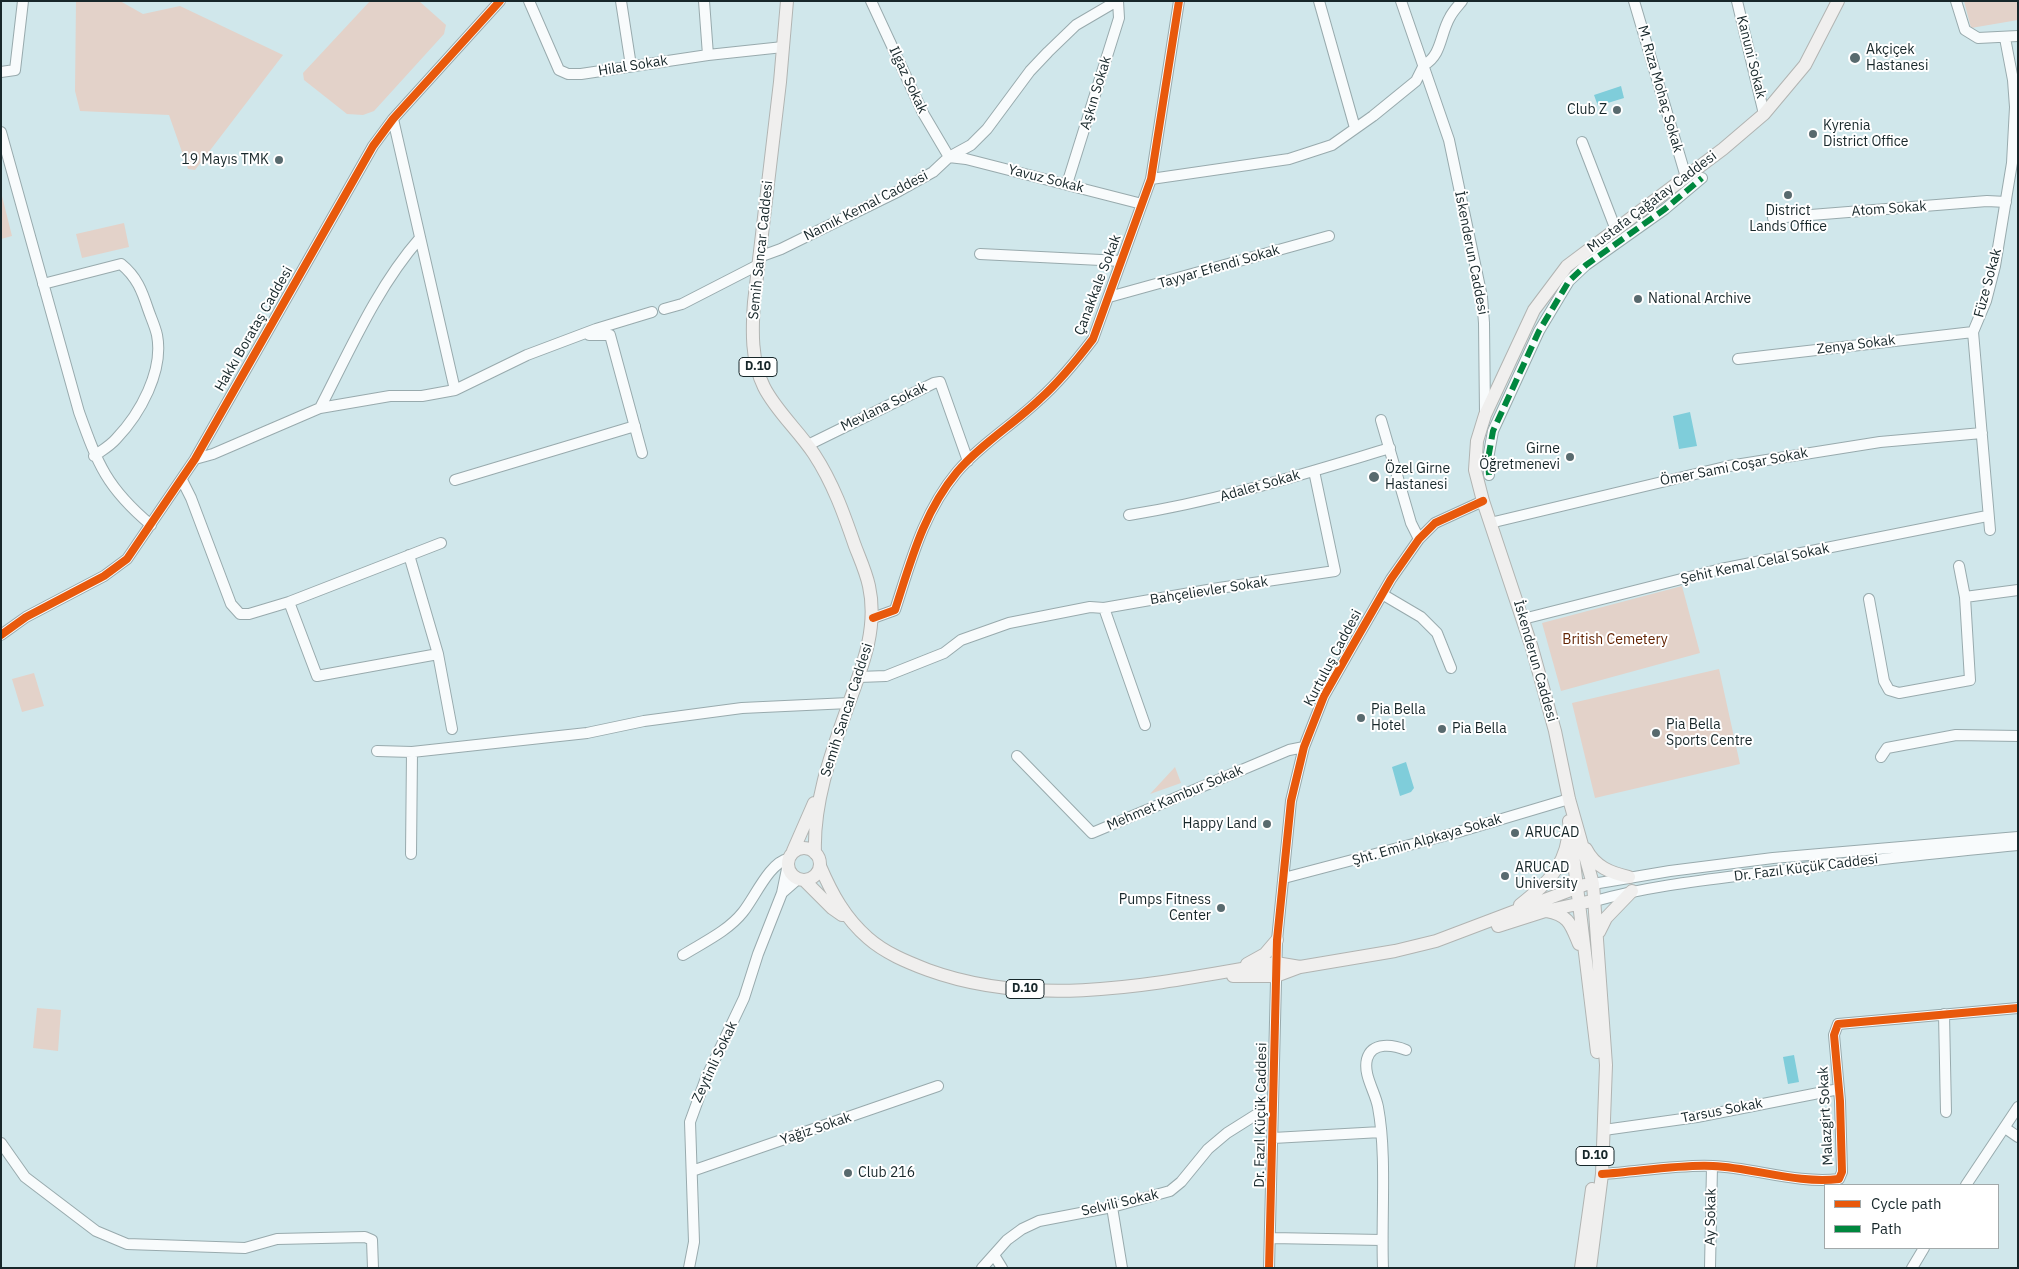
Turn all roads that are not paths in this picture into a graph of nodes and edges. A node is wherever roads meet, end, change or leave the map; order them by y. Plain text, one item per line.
1 (23, 1) edge
2 (500, 1) edge
3 (529, 1) edge
4 (621, 1) edge
5 (704, 1) edge
6 (788, 1) edge
7 (871, 1) edge
8 (1117, 1) edge
9 (1179, 1) edge
10 (1319, 1) edge
11 (1401, 1) edge
12 (1462, 1) edge
13 (1634, 1) edge
14 (1737, 1) edge
15 (1838, 1) edge
16 (1956, 1) edge
17 (2018, 36) edge
18 (2005, 38) junction
19 (783, 47) junction
20 (708, 55) junction
21 (1424, 65) junction
22 (631, 66) junction
23 (1, 72) edge
24 (1764, 114) junction
25 (393, 119) junction
26 (1355, 128) junction
27 (1, 132) edge
28 (1582, 142) dead end
29 (949, 157) junction
30 (1686, 177) junction
31 (1702, 178) dead end
32 (1151, 179) junction
33 (1067, 184) junction
34 (2006, 202) junction
35 (1142, 204) junction
36 (1773, 218) dead end
37 (1616, 230) junction
38 (1329, 236) dead end
39 (420, 238) junction
40 (980, 254) dead end
41 (759, 261) junction
42 (1121, 261) junction
43 (43, 284) junction
44 (1109, 297) junction
45 (664, 309) dead end
46 (652, 312) dead end
47 (1973, 332) junction
48 (580, 335) junction
49 (1738, 359) dead end
50 (455, 390) junction
51 (320, 408) junction
52 (1485, 415) junction
53 (1381, 420) dead end
54 (635, 426) junction
55 (1982, 433) junction
56 (808, 445) junction
57 (1390, 448) junction
58 (642, 453) dead end
59 (94, 456) junction
60 (195, 459) junction
61 (968, 461) junction
62 (1314, 471) junction
63 (1489, 475) dead end
64 (182, 480) junction
65 (455, 480) dead end
66 (1483, 501) junction
67 (1129, 515) dead end
68 (1987, 516) junction
69 (1490, 523) junction
70 (151, 525) junction
71 (1990, 530) dead end
72 (1419, 539) junction
73 (441, 543) dead end
74 (409, 556) junction
75 (1959, 566) dead end
76 (2018, 590) edge
77 (1382, 594) junction
78 (1965, 597) junction
79 (1869, 599) dead end
80 (289, 602) junction
81 (1104, 608) junction
82 (873, 618) junction
83 (1523, 619) junction
84 (1, 635) edge
85 (438, 654) junction
86 (1451, 668) dead end
87 (859, 677) junction
88 (850, 703) junction
89 (1145, 725) dead end
90 (452, 729) dead end
91 (2018, 736) edge
92 (1304, 747) junction
93 (377, 751) dead end
94 (412, 752) junction
95 (1017, 756) dead end
96 (1881, 757) dead end
97 (822, 791) junction
98 (1569, 799) junction
99 (1574, 831) junction
100 (2018, 837) edge
101 (2018, 845) edge
102 (816, 853) junction
103 (411, 854) dead end
104 (790, 858) junction
105 (820, 866) junction
106 (1629, 877) junction
107 (1284, 878) junction
108 (801, 879) junction
109 (1593, 884) junction
110 (1577, 887) junction
111 (1632, 891) junction
112 (782, 893) junction
113 (1595, 900) junction
114 (1579, 903) junction
115 (1545, 911) junction
116 (1509, 914) junction
117 (852, 922) junction
118 (1459, 934) junction
119 (1598, 934) junction
120 (1277, 940) junction
121 (683, 955) dead end
122 (1276, 963) junction
123 (1586, 963) junction
124 (1300, 967) junction
125 (1231, 970) junction
126 (1213, 974) junction
127 (1276, 976) junction
128 (2018, 1008) edge
129 (1944, 1014) junction
130 (1600, 1044) junction
131 (1406, 1050) dead end
132 (938, 1086) dead end
133 (1839, 1089) junction
134 (1273, 1104) junction
135 (2018, 1107) edge
136 (1946, 1112) dead end
137 (2004, 1128) junction
138 (1604, 1130) junction
139 (1381, 1132) junction
140 (2018, 1137) edge
141 (1273, 1138) junction
142 (1, 1143) edge
143 (1712, 1166) junction
144 (692, 1172) junction
145 (1602, 1174) junction
146 (1967, 1184) edge
147 (1112, 1206) junction
148 (1271, 1238) junction
149 (1382, 1240) junction
150 (1923, 1249) edge
151 (994, 1255) junction
152 (373, 1268) edge
153 (689, 1268) edge
154 (982, 1268) edge
155 (1002, 1268) edge
156 (1122, 1268) edge
157 (1269, 1268) edge
158 (1383, 1268) edge
159 (1581, 1268) edge
160 (1590, 1268) edge
161 (1710, 1268) edge
162 (1912, 1268) edge

1 - 23 street
2 - 25 street, Hakkı Borataş Caddesi
3 - 22 street, Hilal Sokak
4 - 22 street
5 - 20 street
6 - 19 main road, Semih Sancar Caddesi / D.10
7 - 29 street, Ilgaz Sokak
8 - 29 street, Namık Kemal Caddesi
8 - 33 street, Aşkın Sokak
9 - 32 street, Çanakkale Sokak
10 - 26 street
11 - 21 street, İskenderun Caddesi
12 - 21 street
13 - 30 street, M. Rıza Mohaç Sokak
14 - 24 street, Kanuni Sokak
15 - 24 main road, Mustafa Çağatay Caddesi
16 - 18 street
17 - 18 street
18 - 34 street, Füze Sokak
19 - 20 street, Hilal Sokak
19 - 41 main road, Semih Sancar Caddesi / D.10
20 - 22 street, Hilal Sokak
21 - 26 street
21 - 52 street, İskenderun Caddesi
24 - 30 main road, Mustafa Çağatay Caddesi
25 - 39 street
25 - 60 street, Hakkı Borataş Caddesi
26 - 32 street
27 - 43 street
28 - 37 street
29 - 33 street, Yavuz Sokak
29 - 41 street, Namık Kemal Caddesi
30 - 37 main road, Mustafa Çağatay Caddesi
31 - 63 street
32 - 35 street, Çanakkale Sokak
33 - 35 street, Yavuz Sokak
34 - 36 street, Atom Sokak
34 - 47 street, Füze Sokak
35 - 42 street, Çanakkale Sokak
37 - 52 main road, Mustafa Çağatay Caddesi
38 - 44 street, Tayyar Efendi Sokak
39 - 50 street
39 - 51 street
40 - 42 street
41 - 45 street, Namık Kemal Caddesi
41 - 56 main road, Semih Sancar Caddesi / D.10
42 - 44 street, Çanakkale Sokak
43 - 59 street
43 - 59 street
44 - 61 street, Çanakkale Sokak
46 - 48 street
47 - 49 street, Zenya Sokak
47 - 55 street, Füze Sokak
48 - 50 street
48 - 54 street
50 - 51 street
51 - 60 street
52 - 66 main road, İskenderun Caddesi
53 - 57 street
54 - 58 street
54 - 65 street
55 - 68 street, Füze Sokak
55 - 69 street, Ömer Sami Coşar Sokak
56 - 61 street, Mevlana Sokak
56 - 82 main road, Semih Sancar Caddesi / D.10
57 - 62 street, Adalet Sokak
57 - 72 street
59 - 70 street
60 - 64 street, Hakkı Borataş Caddesi
61 - 82 street, Çanakkale Sokak
62 - 67 street, Adalet Sokak
62 - 81 street, Bahçelievler Sokak
64 - 70 street, Hakkı Borataş Caddesi
64 - 80 street
66 - 69 main road, İskenderun Caddesi
66 - 72 street, Kurtuluş Caddesi
68 - 71 street, Füze Sokak
68 - 83 street, Şehit Kemal Celal Sokak
69 - 83 main road, İskenderun Caddesi
70 - 84 street, Hakkı Borataş Caddesi
72 - 77 street, Kurtuluş Caddesi
73 - 74 street
74 - 80 street
74 - 85 street
75 - 78 street
76 - 78 street
77 - 86 street
77 - 92 street, Kurtuluş Caddesi
78 - 79 street
80 - 85 street
81 - 87 street
81 - 89 street
82 - 87 main road, Semih Sancar Caddesi / D.10
83 - 98 main road, İskenderun Caddesi
85 - 90 street
87 - 88 main road, Semih Sancar Caddesi / D.10
88 - 94 street
88 - 97 main road, Semih Sancar Caddesi / D.10
91 - 96 street
92 - 95 street, Mehmet Kambur Sokak
92 - 107 street, Kurtuluş Caddesi
93 - 94 street
94 - 103 street
97 - 102 main road, Semih Sancar Caddesi / D.10
97 - 104 main road, Semih Sancar Caddesi / D.10
98 - 99 main road, İskenderun Caddesi
98 - 107 street, Şht. Emin Alpkaya Sokak
99 - 106 main road
99 - 109 main road
99 - 110 main road
99 - 116 main road
100 - 106 street, Dr. Fazıl Küçük Caddesi
101 - 111 street, Dr. Fazıl Küçük Caddesi
102 - 104 main road
102 - 105 main road, Semih Sancar Caddesi / D.10
104 - 108 main road, Semih Sancar Caddesi / D.10
104 - 112 street, Zeytinli Sokak
104 - 121 street
105 - 108 main road
105 - 117 main road, Semih Sancar Caddesi / D.10
106 - 109 street, Dr. Fazıl Küçük Caddesi
107 - 120 street, Kurtuluş Caddesi
108 - 112 street
108 - 117 main road, Semih Sancar Caddesi / D.10
109 - 110 main road, D.10
109 - 113 main road, D.10
110 - 114 main road
110 - 116 main road, D.10
111 - 113 street, Dr. Fazıl Küçük Caddesi
111 - 119 main road
112 - 144 street, Zeytinli Sokak
113 - 114 main road
113 - 119 main road, D.10
114 - 115 main road, D.10
114 - 123 main road, D.10
115 - 118 main road, D.10
115 - 123 main road
116 - 118 main road, D.10
117 - 126 main road, Semih Sancar Caddesi / D.10
118 - 124 main road, Semih Sancar Caddesi / D.10
119 - 130 main road, D.10
120 - 122 street, Kurtuluş Caddesi
120 - 125 main road
122 - 124 main road, Semih Sancar Caddesi / D.10
122 - 125 main road, Semih Sancar Caddesi / D.10
122 - 127 street, Dr. Fazıl Küçük Caddesi
123 - 130 main road, D.10
124 - 127 main road, Semih Sancar Caddesi / D.10
125 - 126 main road, Semih Sancar Caddesi / D.10
126 - 127 main road, Semih Sancar Caddesi / D.10
127 - 134 street, Dr. Fazıl Küçük Caddesi
128 - 129 street, Malazgirt Sokak
129 - 133 street, Malazgirt Sokak
129 - 136 street
130 - 138 main road, D.10
130 - 159 main road, D.10
131 - 139 street
132 - 144 street, Yağiz Sokak
133 - 138 street, Tarsus Sokak
133 - 143 street, Malazgirt Sokak
134 - 141 street, Dr. Fazıl Küçük Caddesi
134 - 147 street, Selvili Sokak
135 - 137 street
137 - 140 street
137 - 146 street
138 - 145 main road, D.10
139 - 141 street
139 - 149 street
141 - 148 street, Dr. Fazıl Küçük Caddesi
142 - 152 street
143 - 145 street, Malazgirt Sokak
143 - 161 street, Ay Sokak
144 - 153 street, Zeytinli Sokak
145 - 160 main road, D.10
147 - 151 street, Selvili Sokak
147 - 156 street
148 - 149 street
148 - 157 street, Dr. Fazıl Küçük Caddesi
149 - 158 street
150 - 162 street
151 - 154 street, Selvili Sokak
151 - 155 street

